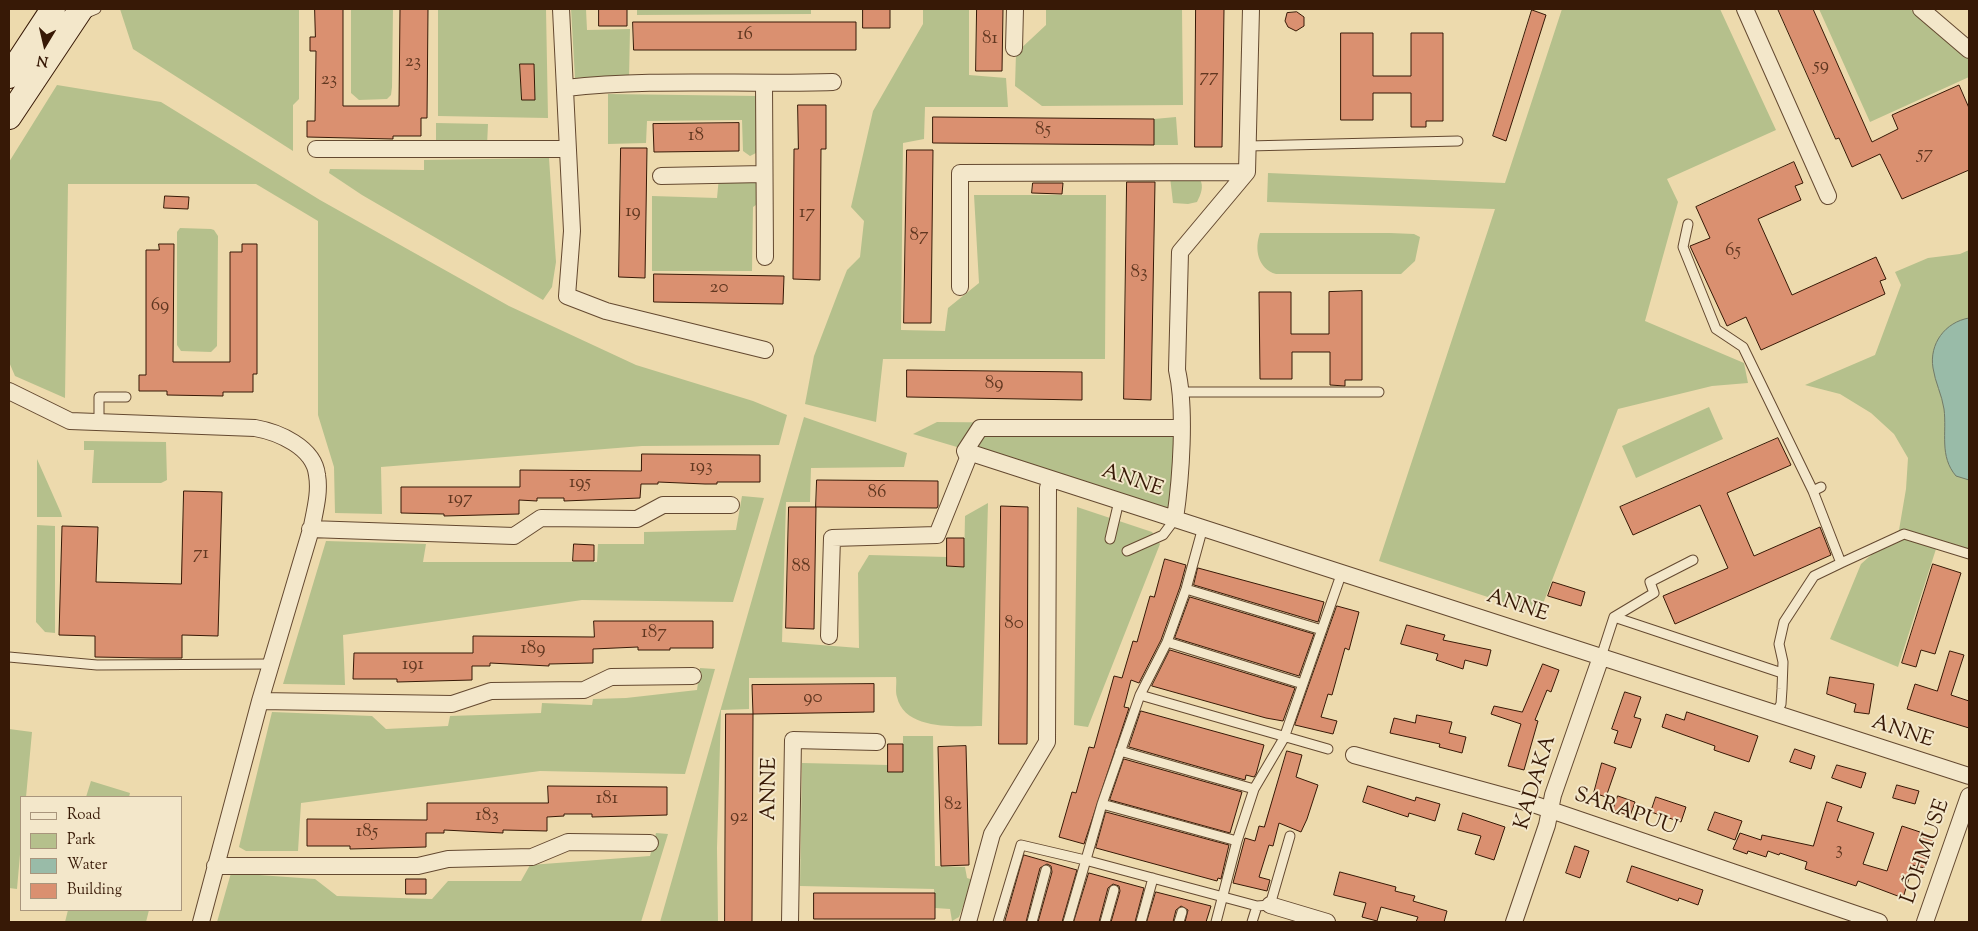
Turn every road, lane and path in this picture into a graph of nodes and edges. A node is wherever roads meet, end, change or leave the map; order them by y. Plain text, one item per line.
1 (561, 9) edge
2 (1015, 9) edge
3 (1251, 9) edge
4 (1745, 9) edge
5 (1921, 9) edge
6 (76, 11) edge
7 (38, 32) junction
8 (16, 45) dead end
9 (1014, 48) dead end
10 (1969, 50) edge
11 (9, 76) edge
12 (832, 82) dead end
13 (764, 84) junction
14 (566, 88) junction
15 (9, 117) edge
16 (1458, 141) dead end
17 (1248, 146) junction
18 (316, 149) dead end
19 (568, 149) junction
20 (1247, 172) junction
21 (764, 174) junction
22 (661, 176) dead end
23 (1828, 196) dead end
24 (1688, 224) dead end
25 (765, 256) dead end
26 (960, 287) dead end
27 (765, 350) dead end
28 (9, 391) edge
29 (1181, 392) junction
30 (1379, 392) dead end
31 (126, 398) dead end
32 (99, 424) junction
33 (1180, 428) junction
34 (965, 451) junction
35 (1051, 479) junction
36 (1119, 501) junction
37 (731, 504) dead end
38 (1175, 519) junction
39 (1203, 527) junction
40 (310, 529) junction
41 (1110, 538) dead end
42 (1127, 551) dead end
43 (1969, 554) edge
44 (1693, 560) dead end
45 (1841, 563) junction
46 (1342, 572) junction
47 (1186, 589) junction
48 (1614, 617) junction
49 (1322, 630) junction
50 (829, 636) dead end
51 (1167, 642) junction
52 (9, 657) edge
53 (1601, 657) junction
54 (271, 664) junction
55 (1782, 673) junction
56 (693, 676) dead end
57 (1302, 684) junction
58 (1140, 696) junction
59 (260, 701) junction
60 (1776, 713) junction
61 (1284, 738) junction
62 (877, 742) dead end
63 (1328, 749) dead end
64 (1120, 751) junction
65 (1354, 755) dead end
66 (1969, 776) edge
67 (1254, 789) junction
68 (1969, 796) edge
69 (1102, 804) junction
70 (1550, 810) junction
71 (1290, 836) dead end
72 (1238, 841) junction
73 (650, 843) dead end
74 (1085, 860) junction
75 (215, 866) junction
76 (1046, 870) dead end
77 (1153, 878) junction
78 (1114, 890) dead end
79 (1224, 897) junction
80 (1263, 906) junction
81 (1182, 912) dead end
82 (201, 922) edge
83 (790, 922) edge
84 (968, 922) edge
85 (998, 922) edge
86 (1032, 922) edge
87 (1068, 922) edge
88 (1105, 922) edge
89 (1141, 922) edge
90 (1179, 922) edge
91 (1216, 922) edge
92 (1252, 922) edge
93 (1327, 922) edge
94 (1514, 922) edge
95 (1879, 922) edge
96 (1926, 922) edge

1 - 14 street
2 - 9 street
3 - 17 street
4 - 23 street
5 - 10 street
6 - 7 street
6 - 15 street
7 - 8 lane
7 - 11 street
12 - 13 street
13 - 14 street
13 - 21 street
14 - 19 street
16 - 17 lane
17 - 20 street
18 - 19 street
19 - 27 street
20 - 26 street
20 - 29 street
21 - 22 street
21 - 25 street
24 - 45 lane
28 - 32 street
29 - 30 lane
29 - 33 street
31 - 32 lane
32 - 40 street
33 - 34 street
33 - 38 street
34 - 35 street, ANNE
34 - 50 street
35 - 36 street, ANNE
35 - 84 street
36 - 38 street, ANNE
36 - 41 lane
37 - 40 street
38 - 39 street, ANNE
38 - 42 lane
39 - 46 street, ANNE
39 - 47 lane
40 - 54 street
43 - 45 lane
44 - 48 lane
45 - 55 lane
46 - 49 lane
46 - 53 street, ANNE
47 - 49 lane
47 - 51 lane
48 - 53 lane
48 - 55 lane
49 - 57 lane
51 - 57 lane
51 - 58 lane
52 - 54 lane
53 - 60 street, ANNE
53 - 70 street, KADAKA
54 - 59 street
55 - 60 lane
56 - 59 street
57 - 61 lane
58 - 61 lane
58 - 64 lane
59 - 75 street
60 - 66 street, ANNE
61 - 63 lane
61 - 67 lane
62 - 83 street, ANNE
64 - 67 lane
64 - 69 lane
65 - 70 street, SARAPUU
67 - 72 lane
68 - 96 street, LÕHMUSE
69 - 72 lane
69 - 74 lane
70 - 94 street, KADAKA
70 - 95 street, SARAPUU
71 - 80 lane
72 - 79 lane
73 - 75 street
74 - 77 lane
74 - 85 lane
74 - 87 lane
75 - 82 street
76 - 86 lane
77 - 79 lane
77 - 89 lane
78 - 88 lane
79 - 80 lane
79 - 91 lane
80 - 92 lane
80 - 93 street
81 - 90 lane

